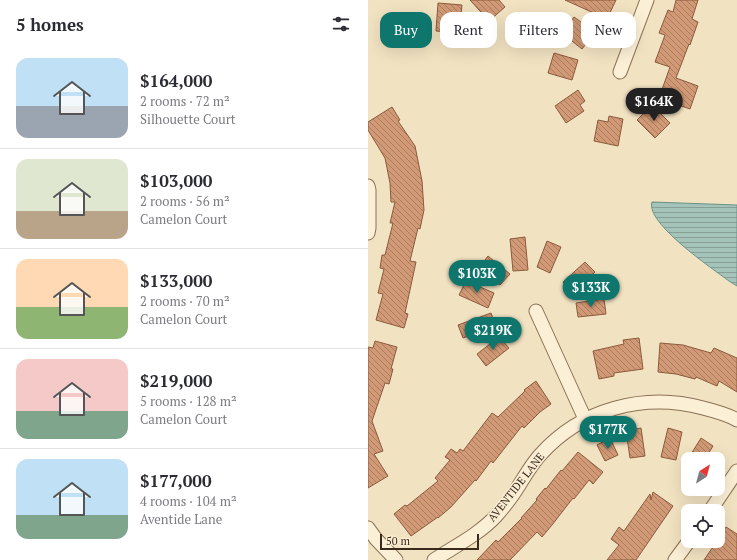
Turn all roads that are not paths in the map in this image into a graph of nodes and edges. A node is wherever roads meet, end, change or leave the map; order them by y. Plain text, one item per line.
1 (647, 0) edge
2 (620, 72) dead end
3 (368, 186) edge
4 (368, 233) edge
5 (536, 311) dead end
6 (585, 419) junction
7 (737, 420) edge
8 (737, 471) edge
9 (715, 504) edge
10 (368, 528) edge
11 (684, 548) edge
12 (396, 560) edge
13 (434, 560) edge
14 (675, 560) edge

1 - 2 street
3 - 4 street
5 - 6 street
6 - 7 street, AVENTIDE LANE
6 - 13 street, AVENTIDE LANE
8 - 9 street
10 - 12 street
11 - 14 street

